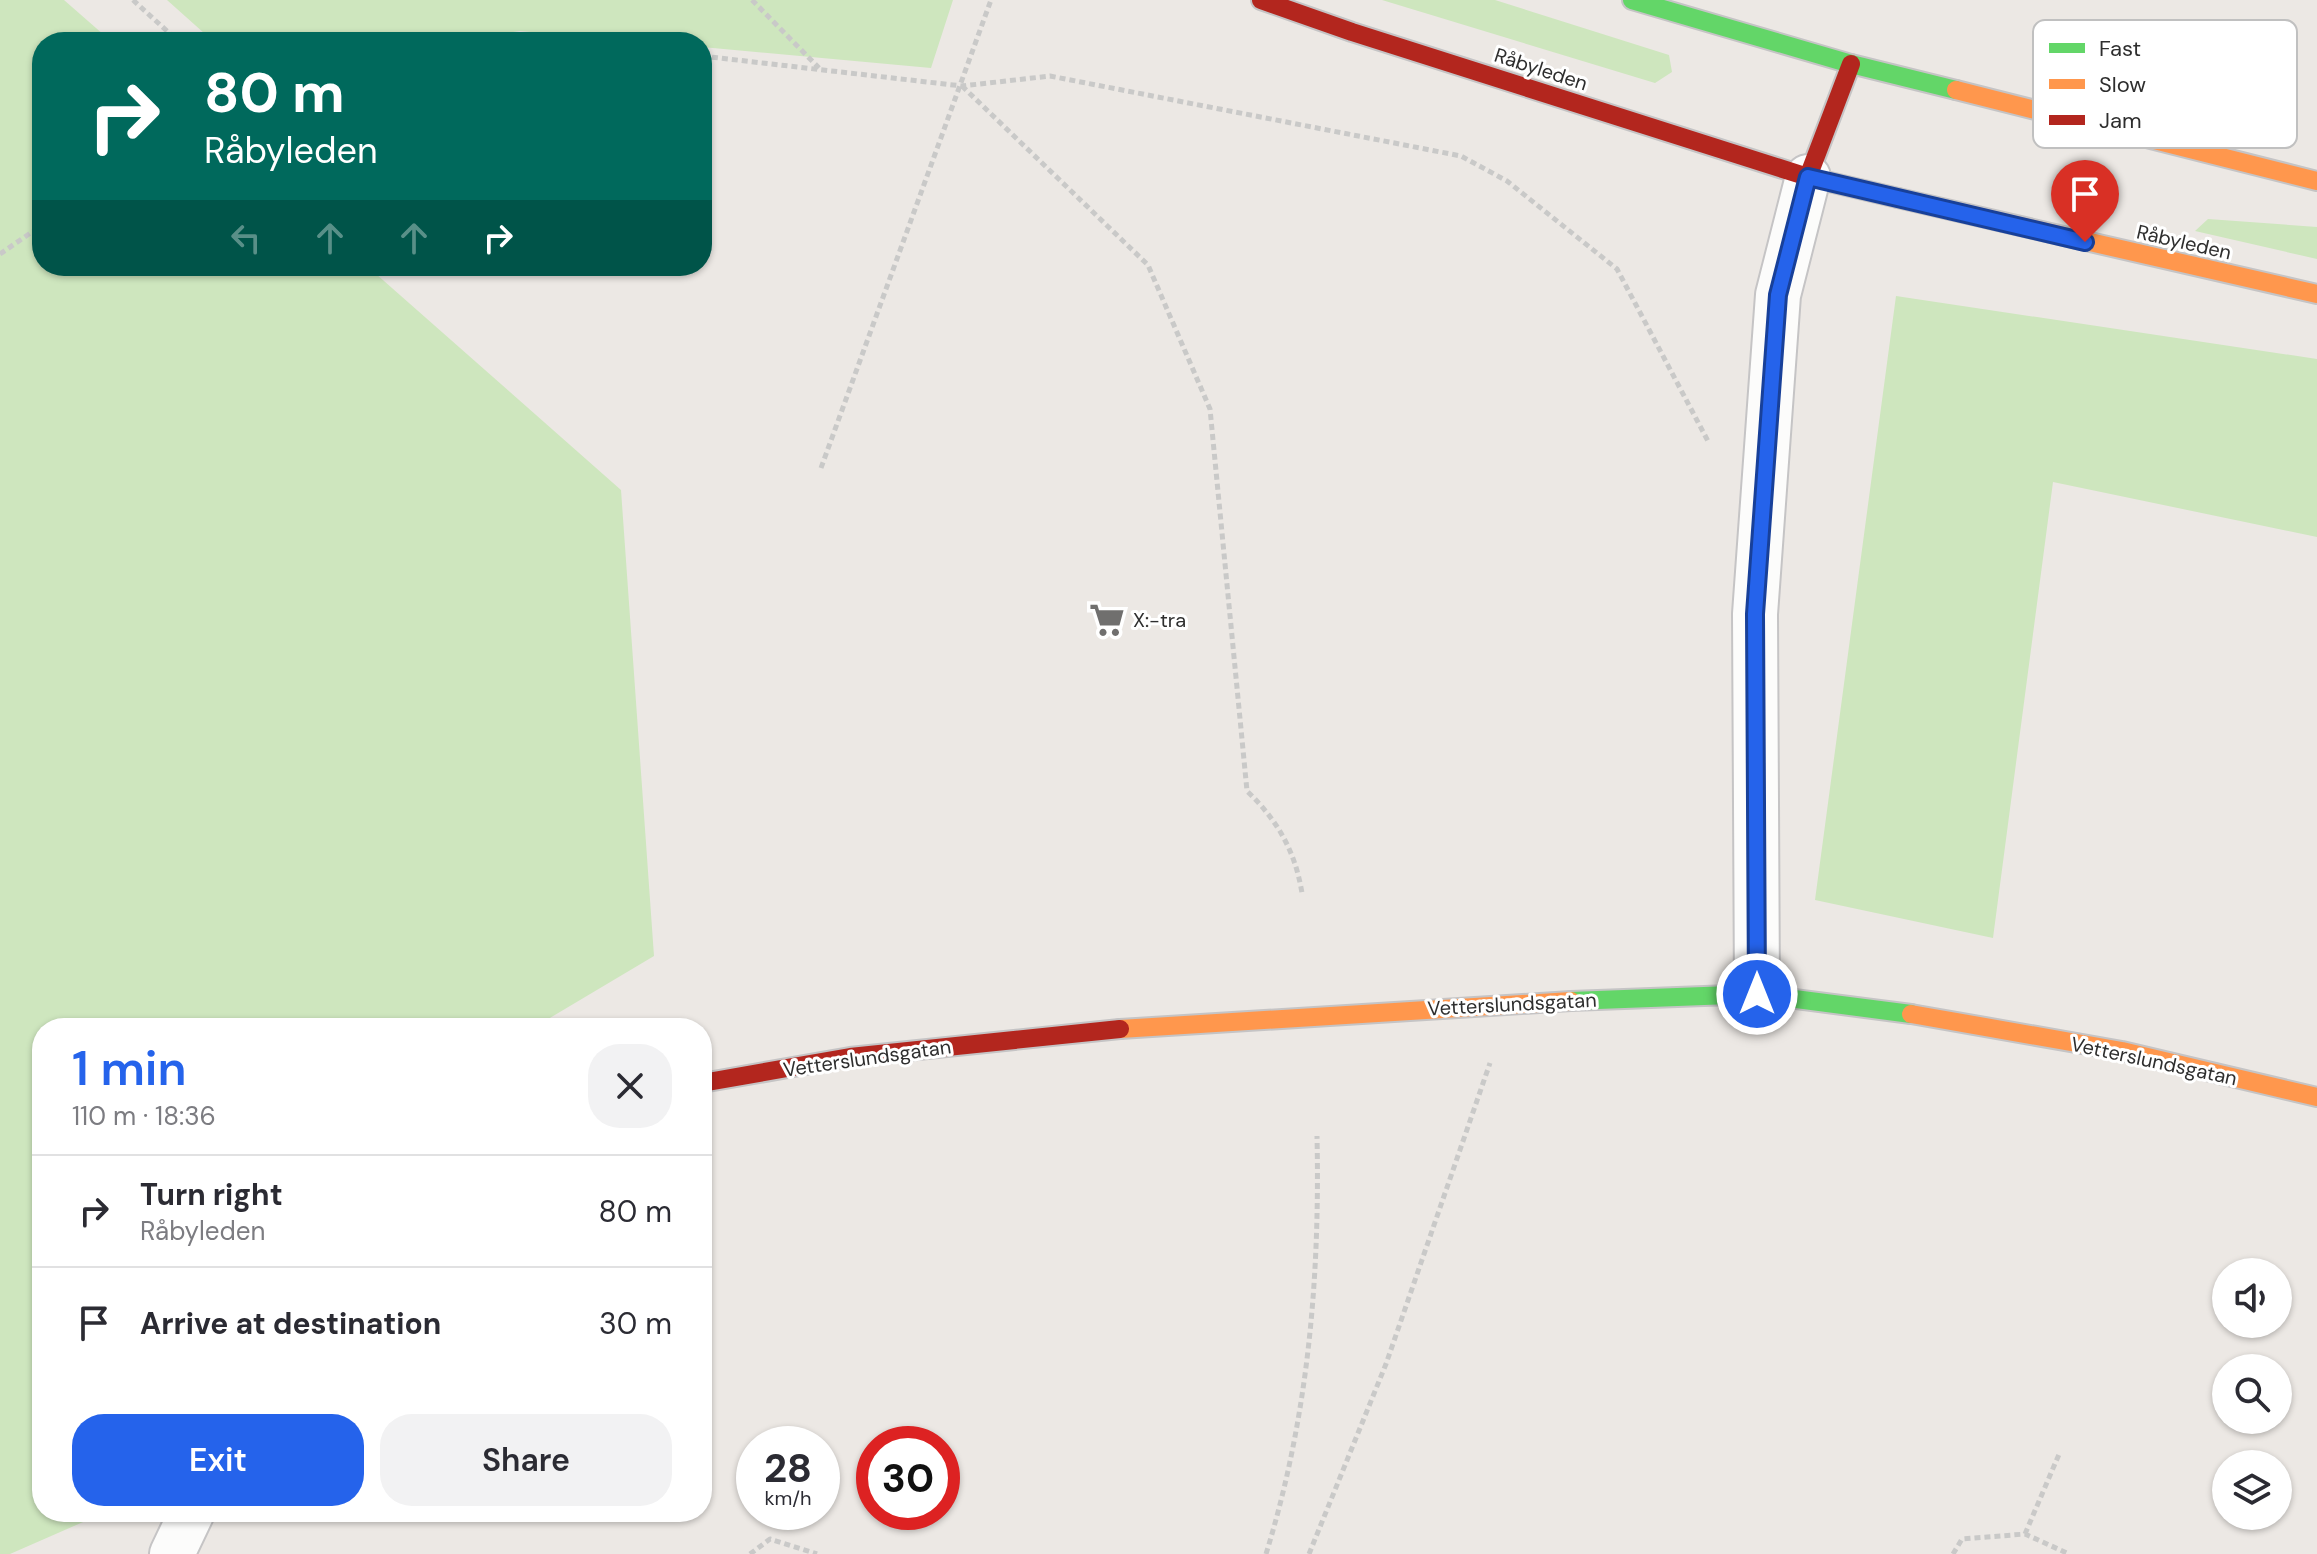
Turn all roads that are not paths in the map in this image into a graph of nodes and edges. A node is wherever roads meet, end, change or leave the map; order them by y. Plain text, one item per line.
1 (1261, 0) edge
2 (1632, 0) edge
3 (1851, 64) junction
4 (2033, 110) edge
5 (2186, 148) edge
6 (1808, 177) junction
7 (2317, 181) edge
8 (2317, 294) edge
9 (1757, 994) junction
10 (712, 1081) edge
11 (2317, 1097) edge
12 (187, 1522) edge
13 (172, 1554) edge

1 - 6 main road, Råbyleden
2 - 3 main road
3 - 4 main road
3 - 6 main road
5 - 7 main road
6 - 8 main road, Råbyleden
6 - 9 street
9 - 10 main road, Vetterslundsgatan
9 - 11 main road, Vetterslundsgatan
12 - 13 street

